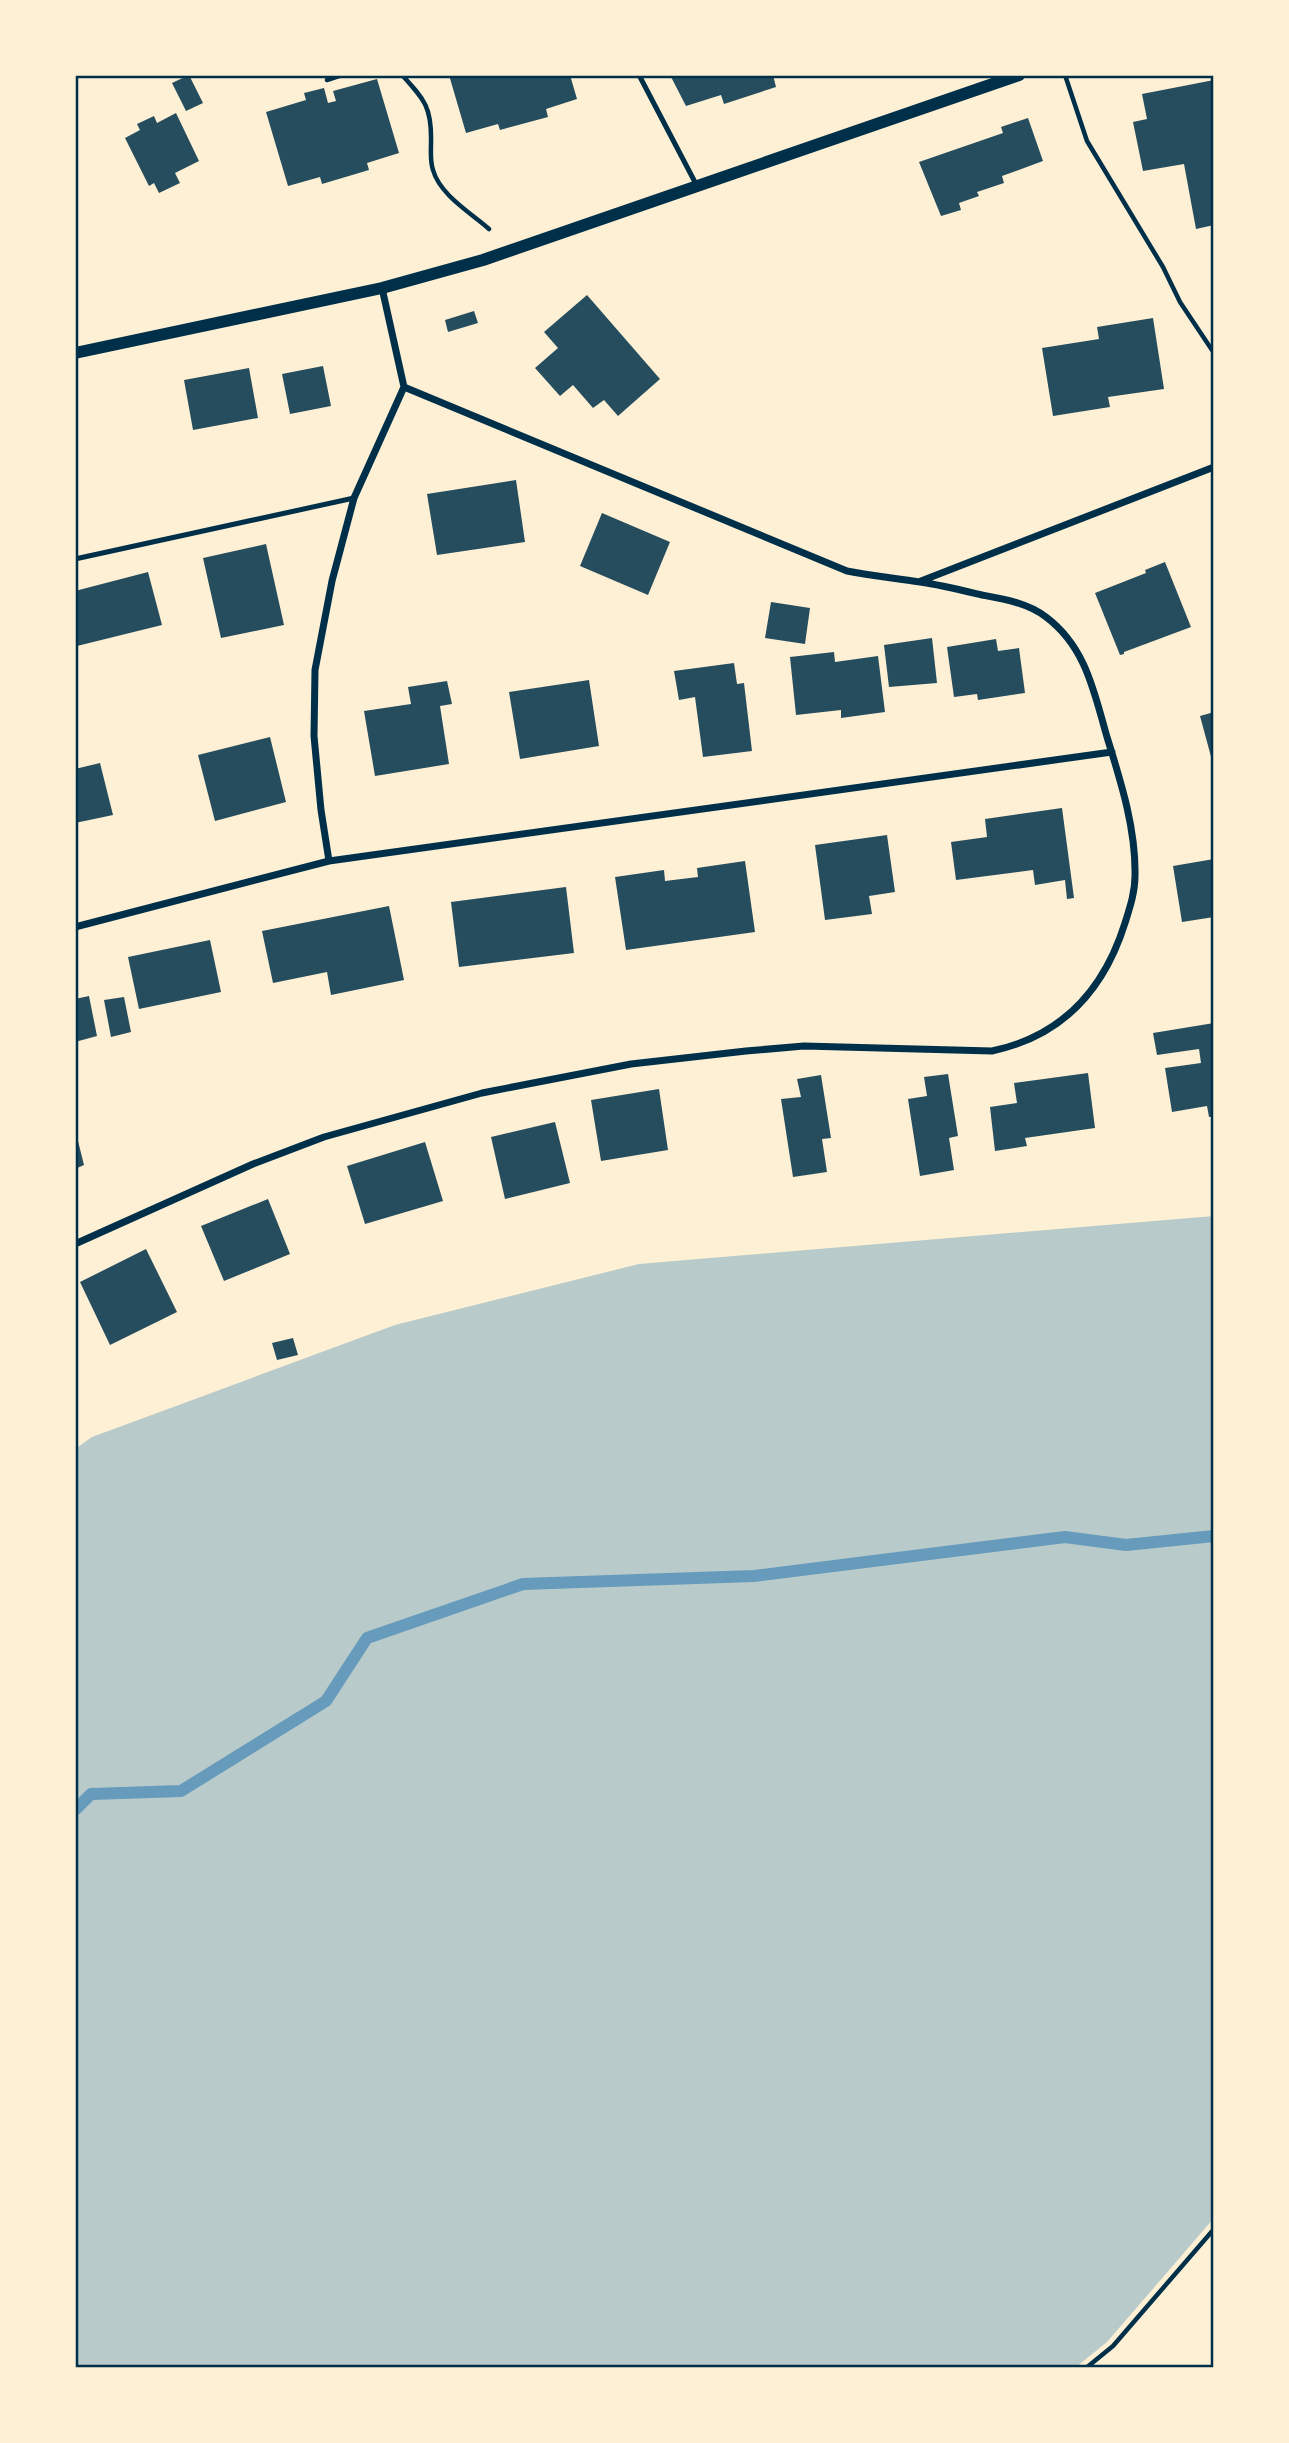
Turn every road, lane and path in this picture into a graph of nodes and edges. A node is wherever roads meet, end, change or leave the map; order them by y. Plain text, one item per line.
1 (342, 75) edge
2 (402, 75) edge
3 (639, 75) edge
4 (1019, 75) edge
5 (1065, 75) edge
6 (327, 80) dead end
7 (698, 186) junction
8 (513, 250) junction
9 (382, 288) junction
10 (75, 353) edge
11 (1214, 353) edge
12 (404, 387) junction
13 (1214, 467) edge
14 (354, 498) junction
15 (75, 559) edge
16 (920, 582) junction
17 (1112, 752) junction
18 (329, 861) junction
19 (75, 927) edge
20 (75, 1244) edge
21 (1214, 2229) edge
22 (1086, 2368) edge

1 - 6 path
2 - 8 path
3 - 7 lane
4 - 7 street
5 - 11 path
7 - 8 street
8 - 9 street
9 - 10 street
9 - 12 street
12 - 14 street
12 - 16 street
13 - 16 street
14 - 15 lane
14 - 18 street
16 - 17 street
17 - 18 street
17 - 20 street
18 - 19 street
21 - 22 path

